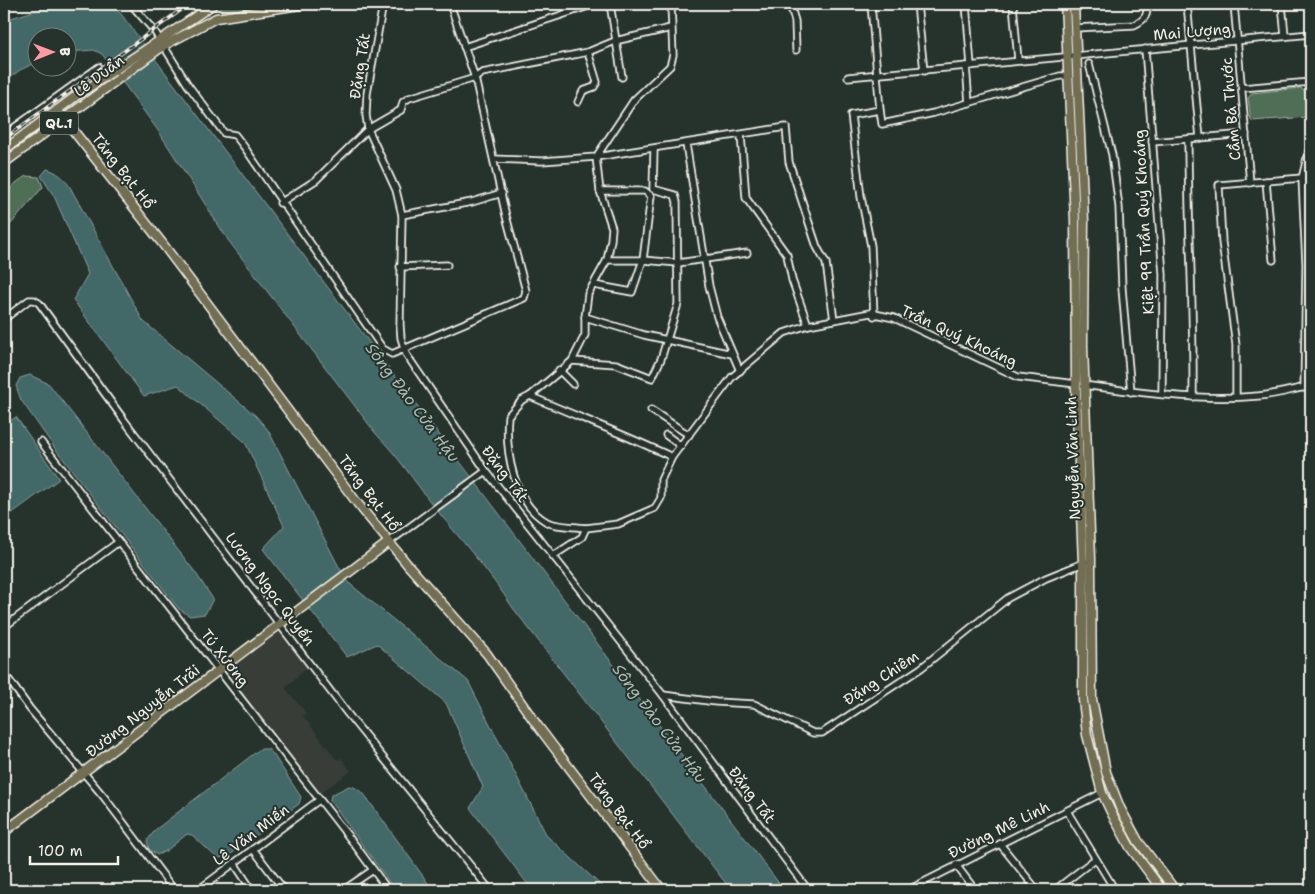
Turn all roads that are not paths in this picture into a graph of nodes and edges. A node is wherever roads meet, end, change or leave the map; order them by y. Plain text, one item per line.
1 (131, 4) edge
2 (306, 4) edge
3 (383, 4) edge
4 (450, 4) edge
5 (595, 4) edge
6 (610, 4) edge
7 (671, 4) edge
8 (790, 4) edge
9 (871, 4) edge
10 (917, 4) edge
11 (966, 4) edge
12 (1013, 4) edge
13 (1065, 4) edge
14 (1074, 4) edge
15 (1147, 4) edge
16 (1187, 4) edge
17 (1234, 4) edge
18 (1282, 4) edge
19 (212, 5) edge
20 (216, 18) junction
21 (671, 28) junction
22 (1075, 28) junction
23 (1311, 34) edge
24 (1286, 36) junction
25 (1238, 40) junction
26 (615, 41) junction
27 (159, 43) junction
28 (1191, 45) junction
29 (464, 47) junction
30 (1145, 49) junction
31 (796, 50) dead end
32 (588, 52) junction
33 (1072, 57) junction
34 (1018, 60) junction
35 (1089, 64) dead end
36 (968, 66) junction
37 (99, 67) dead end
38 (924, 71) junction
39 (877, 75) junction
40 (1069, 76) junction
41 (622, 77) dead end
42 (848, 77) dead end
43 (476, 78) junction
44 (1311, 82) edge
45 (1242, 88) junction
46 (578, 102) dead end
47 (969, 103) junction
48 (57, 110) junction
49 (880, 110) junction
50 (64, 119) junction
51 (368, 129) junction
52 (1246, 134) junction
53 (741, 135) junction
54 (4, 136) edge
55 (1200, 138) junction
56 (1188, 139) junction
57 (1152, 142) junction
58 (1311, 142) edge
59 (686, 144) junction
60 (654, 148) junction
61 (4, 150) edge
62 (596, 157) junction
63 (494, 159) junction
64 (4, 163) edge
65 (1302, 178) junction
66 (1266, 181) junction
67 (1250, 183) junction
68 (600, 191) junction
69 (652, 192) junction
70 (502, 193) junction
71 (280, 203) junction
72 (402, 215) junction
73 (1075, 221) junction
74 (1084, 221) junction
75 (747, 253) dead end
76 (606, 260) junction
77 (643, 260) junction
78 (703, 260) junction
79 (1273, 260) dead end
80 (678, 263) junction
81 (447, 265) dead end
82 (400, 267) junction
83 (594, 285) junction
84 (874, 316) junction
85 (585, 317) junction
86 (4, 319) edge
87 (834, 320) junction
88 (808, 325) junction
89 (667, 340) junction
90 (404, 349) junction
91 (732, 354) junction
92 (572, 361) junction
93 (559, 370) junction
94 (740, 371) junction
95 (572, 384) dead end
96 (1076, 384) junction
97 (1084, 385) junction
98 (1311, 386) edge
99 (1304, 388) junction
100 (1131, 392) junction
101 (1162, 394) junction
102 (530, 396) junction
103 (1193, 397) junction
104 (1236, 397) junction
105 (651, 410) dead end
106 (666, 435) dead end
107 (689, 435) junction
108 (41, 442) dead end
109 (681, 446) junction
110 (672, 457) junction
111 (486, 471) junction
112 (586, 528) junction
113 (388, 542) junction
114 (117, 543) junction
115 (553, 556) junction
116 (1092, 557) junction
117 (1083, 564) junction
118 (281, 624) junction
119 (4, 627) edge
120 (218, 670) junction
121 (4, 673) edge
122 (663, 695) junction
123 (1097, 733) junction
124 (1087, 735) junction
125 (84, 774) junction
126 (1102, 793) junction
127 (319, 800) junction
128 (1067, 811) junction
129 (4, 832) edge
130 (1000, 844) junction
131 (253, 849) junction
132 (1096, 859) junction
133 (234, 863) junction
134 (956, 866) junction
135 (373, 870) junction
136 (1172, 889) edge
137 (174, 890) edge
138 (198, 890) edge
139 (252, 890) edge
140 (284, 890) edge
141 (351, 890) edge
142 (388, 890) edge
143 (490, 890) edge
144 (662, 890) edge
145 (808, 890) edge
146 (908, 890) edge
147 (975, 890) edge
148 (1037, 890) edge
149 (1055, 890) edge
150 (1115, 890) edge
151 (1162, 890) edge

1 - 27 street
2 - 20 main road, QL.1
3 - 51 street, Đặng Tất
4 - 29 street
5 - 29 street
6 - 26 street
7 - 21 street
8 - 31 street
9 - 39 street
10 - 38 street
11 - 36 street
12 - 34 street
13 - 33 main road, Nguyễn Văn Linh
14 - 22 main road, Nguyễn Văn Linh
15 - 22 street
16 - 28 street
17 - 25 street, Cầm Bá Thước
18 - 24 street
19 - 20 main road, QL.1
19 - 27 main road, Lê Duẩn / QL.1
20 - 27 main road, Lê Duẩn / QL.1
21 - 26 street
21 - 62 street
22 - 33 main road, Nguyễn Văn Linh
23 - 24 street, Mai Lượng
24 - 25 street, Mai Lượng
25 - 28 street, Mai Lượng
25 - 45 street, Cầm Bá Thước
26 - 32 street
26 - 41 street
27 - 48 main road, Lê Duẩn / QL.1
27 - 50 main road, Lê Duẩn / QL.1
27 - 71 street
28 - 30 street, Mai Lượng
28 - 55 street
29 - 43 street
30 - 33 street, Mai Lượng
30 - 57 street, Kiệt 99 Trần Quý Khoáng
32 - 43 street
32 - 46 street
33 - 34 street, Mai Lượng
33 - 40 main road, Nguyễn Văn Linh
33 - 74 main road, Nguyễn Văn Linh
34 - 36 street, Mai Lượng
35 - 100 street
36 - 38 street, Mai Lượng
36 - 47 street
37 - 54 street
38 - 39 street, Mai Lượng
39 - 42 street, Mai Lượng
39 - 49 street
40 - 47 street
40 - 73 main road, Nguyễn Văn Linh
43 - 51 street
43 - 63 street
44 - 45 street
45 - 52 street, Cầm Bá Thước
47 - 49 street
48 - 50 main road, Tăng Bạt Hổ
48 - 61 main road, Lê Duẩn / QL.1
49 - 84 street
50 - 64 main road, Lê Duẩn / QL.1
50 - 113 main road, Tăng Bạt Hổ
51 - 71 street
51 - 72 street, Đặng Tất
52 - 55 street
52 - 67 street, Cầm Bá Thước
53 - 59 street
53 - 87 street
53 - 88 street
55 - 56 street
56 - 57 street
56 - 103 street
57 - 101 street, Kiệt 99 Trần Quý Khoáng
58 - 65 street
59 - 60 street
59 - 78 street
60 - 62 street
60 - 69 street
62 - 63 street
62 - 68 street
63 - 70 street
65 - 66 street
65 - 99 street
66 - 67 street
66 - 79 street
67 - 104 street
68 - 69 street
68 - 76 street
69 - 77 street
69 - 80 street
70 - 72 street
70 - 90 street
71 - 90 street
72 - 82 street, Đặng Tất
73 - 74 main road
73 - 96 main road, Nguyễn Văn Linh
74 - 97 main road, Nguyễn Văn Linh
75 - 78 street
76 - 77 street
76 - 83 street
77 - 80 street
77 - 83 street
78 - 80 street
78 - 91 street
80 - 89 street
81 - 82 street
82 - 90 street, Đặng Tất
83 - 85 street
84 - 87 street, Trần Quý Khoáng
84 - 96 street, Trần Quý Khoáng
85 - 89 street
85 - 92 street
86 - 118 street, Lương Ngọc Quyến
87 - 88 street, Trần Quý Khoáng
88 - 94 street, Trần Quý Khoáng
89 - 91 street
89 - 92 street
90 - 111 street, Đặng Tất
91 - 94 street
92 - 93 street, Trần Quý Khoáng
93 - 95 street
93 - 102 street, Trần Quý Khoáng
94 - 107 street, Trần Quý Khoáng
96 - 97 main road
96 - 117 main road, Nguyễn Văn Linh
97 - 100 street
97 - 116 main road, Nguyễn Văn Linh
98 - 99 street
99 - 104 street
100 - 101 street
101 - 103 street
102 - 110 street
102 - 112 street, Trần Quý Khoáng
103 - 104 street
105 - 107 street
106 - 109 street
107 - 109 street, Trần Quý Khoáng
108 - 114 street, Tú Xương
109 - 110 street, Trần Quý Khoáng
110 - 112 street, Trần Quý Khoáng
111 - 113 street
111 - 115 street, Đặng Tất
112 - 115 street
113 - 118 main road, Đường Nguyễn Trãi
113 - 144 main road, Tăng Bạt Hổ
114 - 119 street
114 - 120 street, Tú Xương
115 - 122 street, Đặng Tất
116 - 117 street, Đặng Chiêm
116 - 123 main road, Nguyễn Văn Linh
117 - 122 street, Đặng Chiêm
117 - 124 main road, Nguyễn Văn Linh
118 - 120 main road, Đường Nguyễn Trãi
118 - 143 street, Lương Ngọc Quyến
120 - 125 main road, Đường Nguyễn Trãi
120 - 127 street, Tú Xương
121 - 125 street
122 - 145 street, Đặng Tất
123 - 124 main road
123 - 136 main road, Nguyễn Văn Linh
124 - 126 main road, Nguyễn Văn Linh
125 - 129 main road, Đường Nguyễn Trãi
125 - 137 street
126 - 128 street, Đường Mê Linh
126 - 151 main road, Nguyễn Văn Linh
127 - 131 street, Lê Văn Miến
127 - 135 street, Tú Xương
128 - 130 street, Đường Mê Linh
128 - 132 street
130 - 134 street, Đường Mê Linh
130 - 148 street
131 - 133 street, Lê Văn Miến
131 - 140 street
132 - 149 street
132 - 150 street
133 - 138 street, Lê Văn Miến
133 - 139 street
134 - 146 street, Đường Mê Linh
134 - 147 street
135 - 141 street
135 - 142 street, Tú Xương

